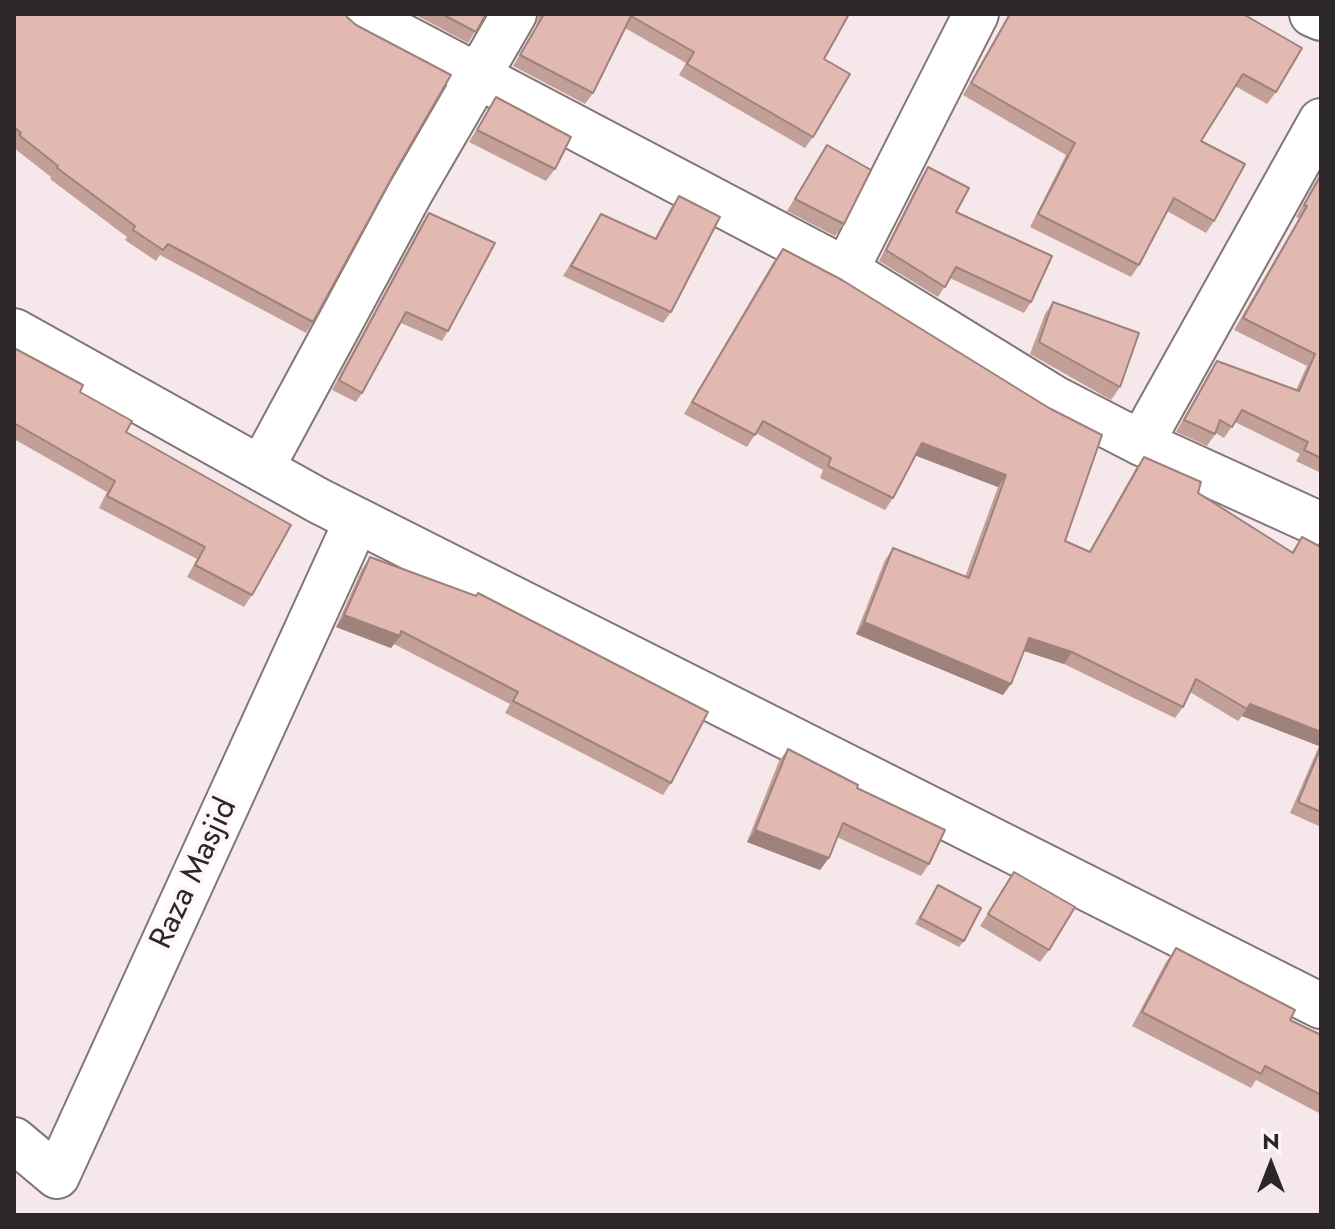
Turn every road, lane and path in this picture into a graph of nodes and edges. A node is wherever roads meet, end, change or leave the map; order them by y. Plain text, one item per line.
1 (360, 14) edge
2 (514, 14) edge
3 (976, 14) edge
4 (1312, 14) edge
5 (1321, 18) edge
6 (480, 76) junction
7 (1321, 121) edge
8 (846, 270) junction
9 (14, 331) edge
10 (1141, 443) junction
11 (262, 467) junction
12 (357, 520) junction
13 (1321, 525) edge
14 (1321, 1006) edge
15 (14, 1140) edge

1 - 6 street
2 - 6 street
3 - 8 street
4 - 5 street
6 - 8 street
6 - 11 street
7 - 10 street
8 - 10 street
9 - 11 street
10 - 13 street
11 - 12 street
12 - 14 street
12 - 15 street, Raza Masjid

